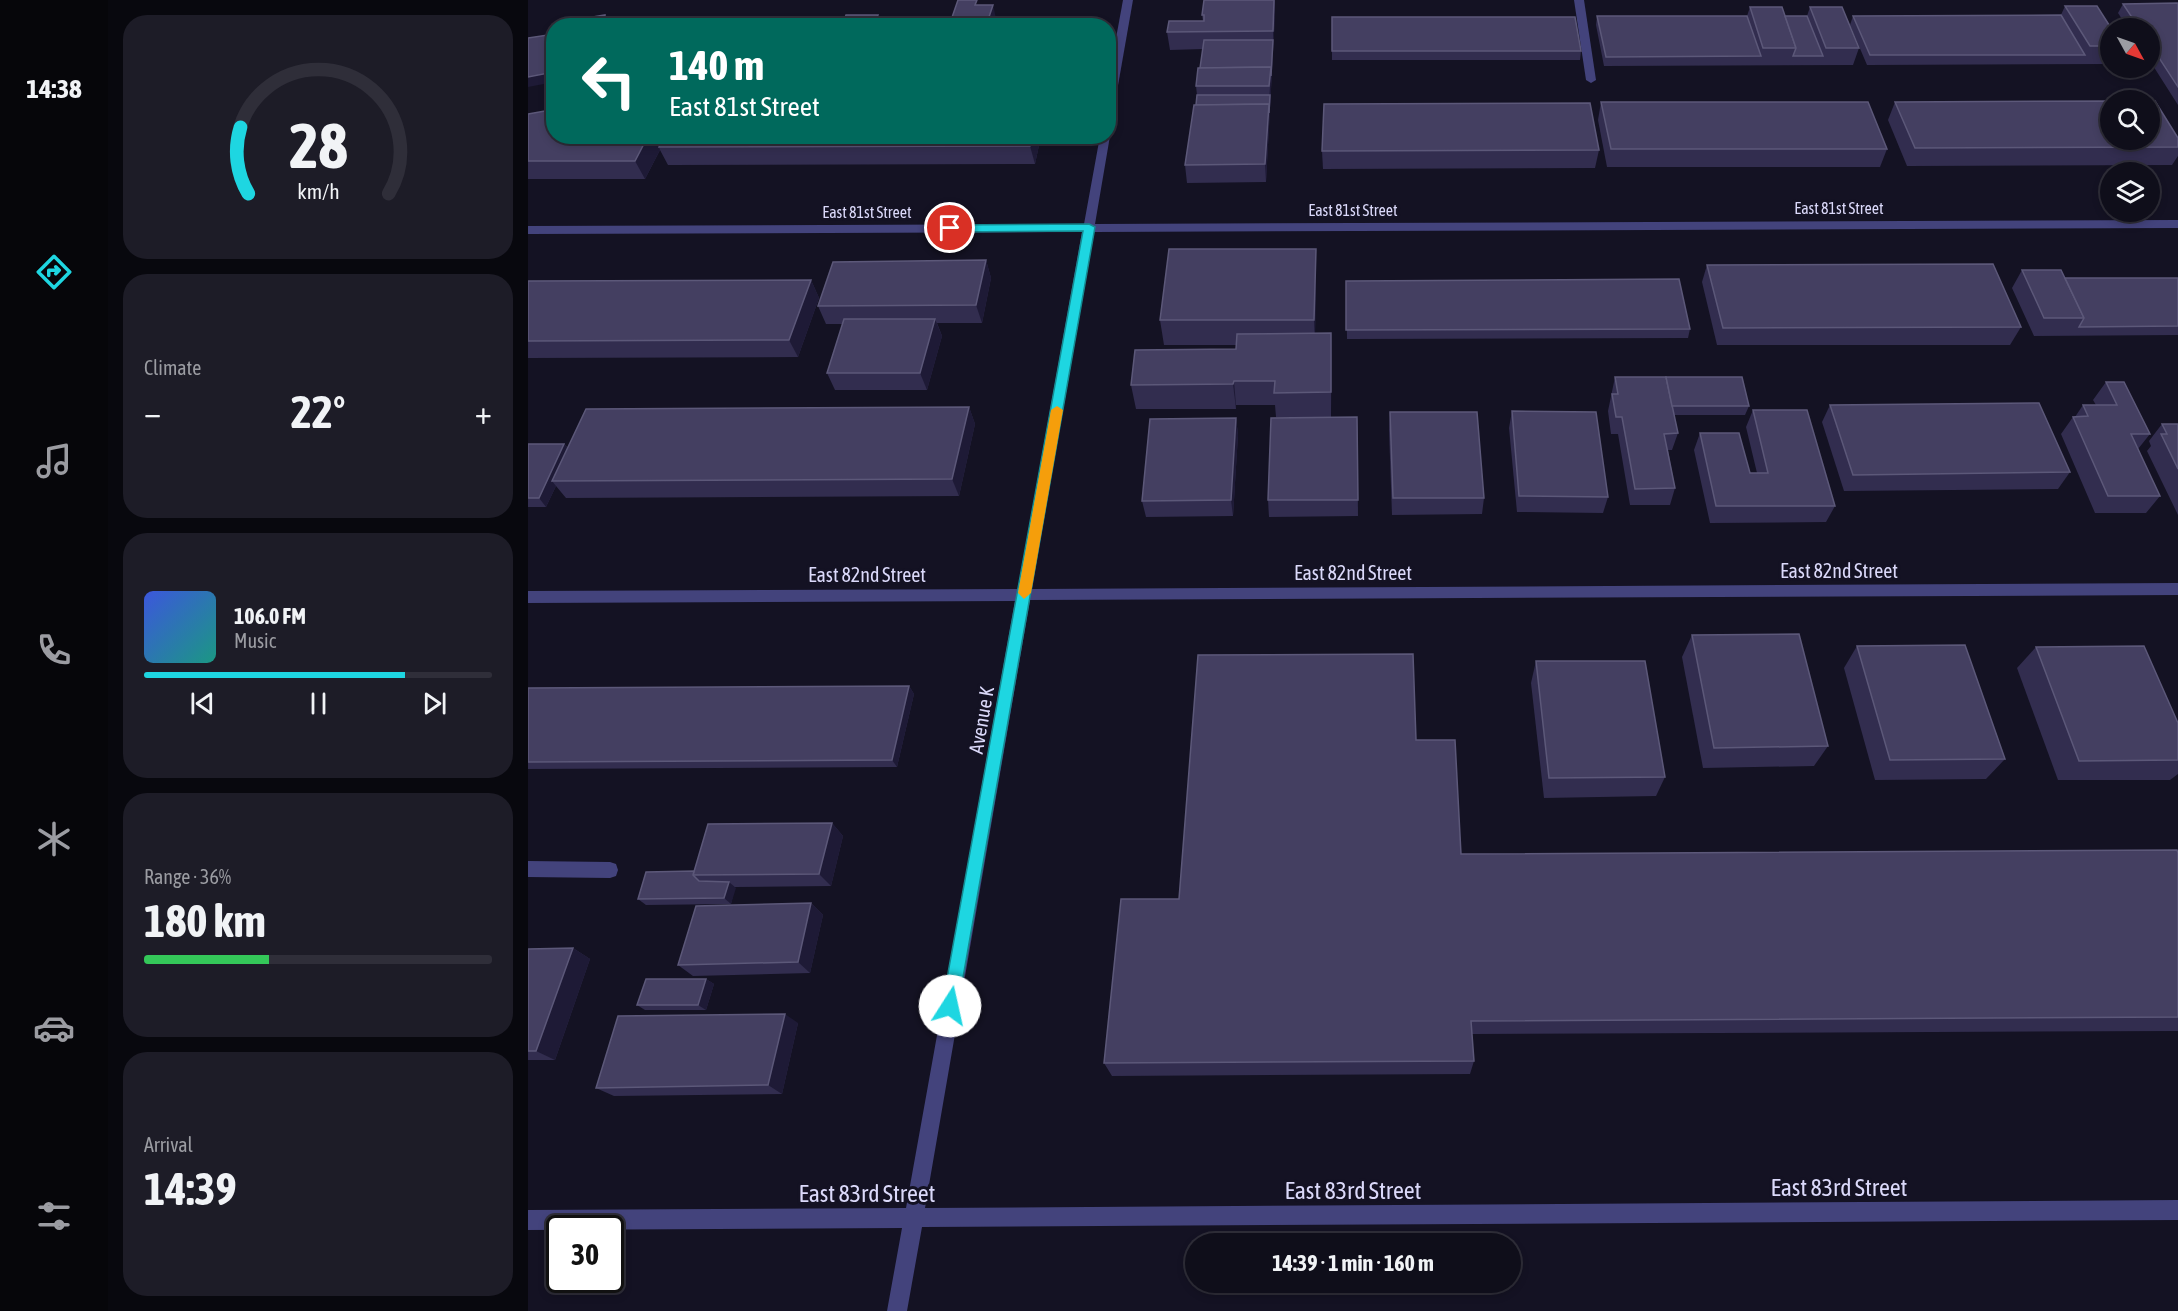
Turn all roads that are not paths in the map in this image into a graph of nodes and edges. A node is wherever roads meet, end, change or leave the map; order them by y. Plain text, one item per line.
1 (1128, 0) edge
2 (1579, 0) edge
3 (1116, 68) edge
4 (1591, 80) dead end
5 (1104, 144) edge
6 (2178, 224) edge
7 (1089, 227) junction
8 (528, 230) edge
9 (2178, 589) edge
10 (1024, 595) junction
11 (528, 597) edge
12 (528, 870) edge
13 (610, 870) dead end
14 (2178, 1210) edge
15 (913, 1218) junction
16 (528, 1220) edge
17 (897, 1311) edge

1 - 3 street
2 - 4 street
5 - 7 street, Avenue K
6 - 7 street, East 81st Street
7 - 8 street, East 81st Street
7 - 10 street, Avenue K
9 - 10 street, East 82nd Street
10 - 11 street, East 82nd Street
10 - 15 street, Avenue K
12 - 13 street
14 - 15 street, East 83rd Street
15 - 16 street, East 83rd Street
15 - 17 street, Avenue K

